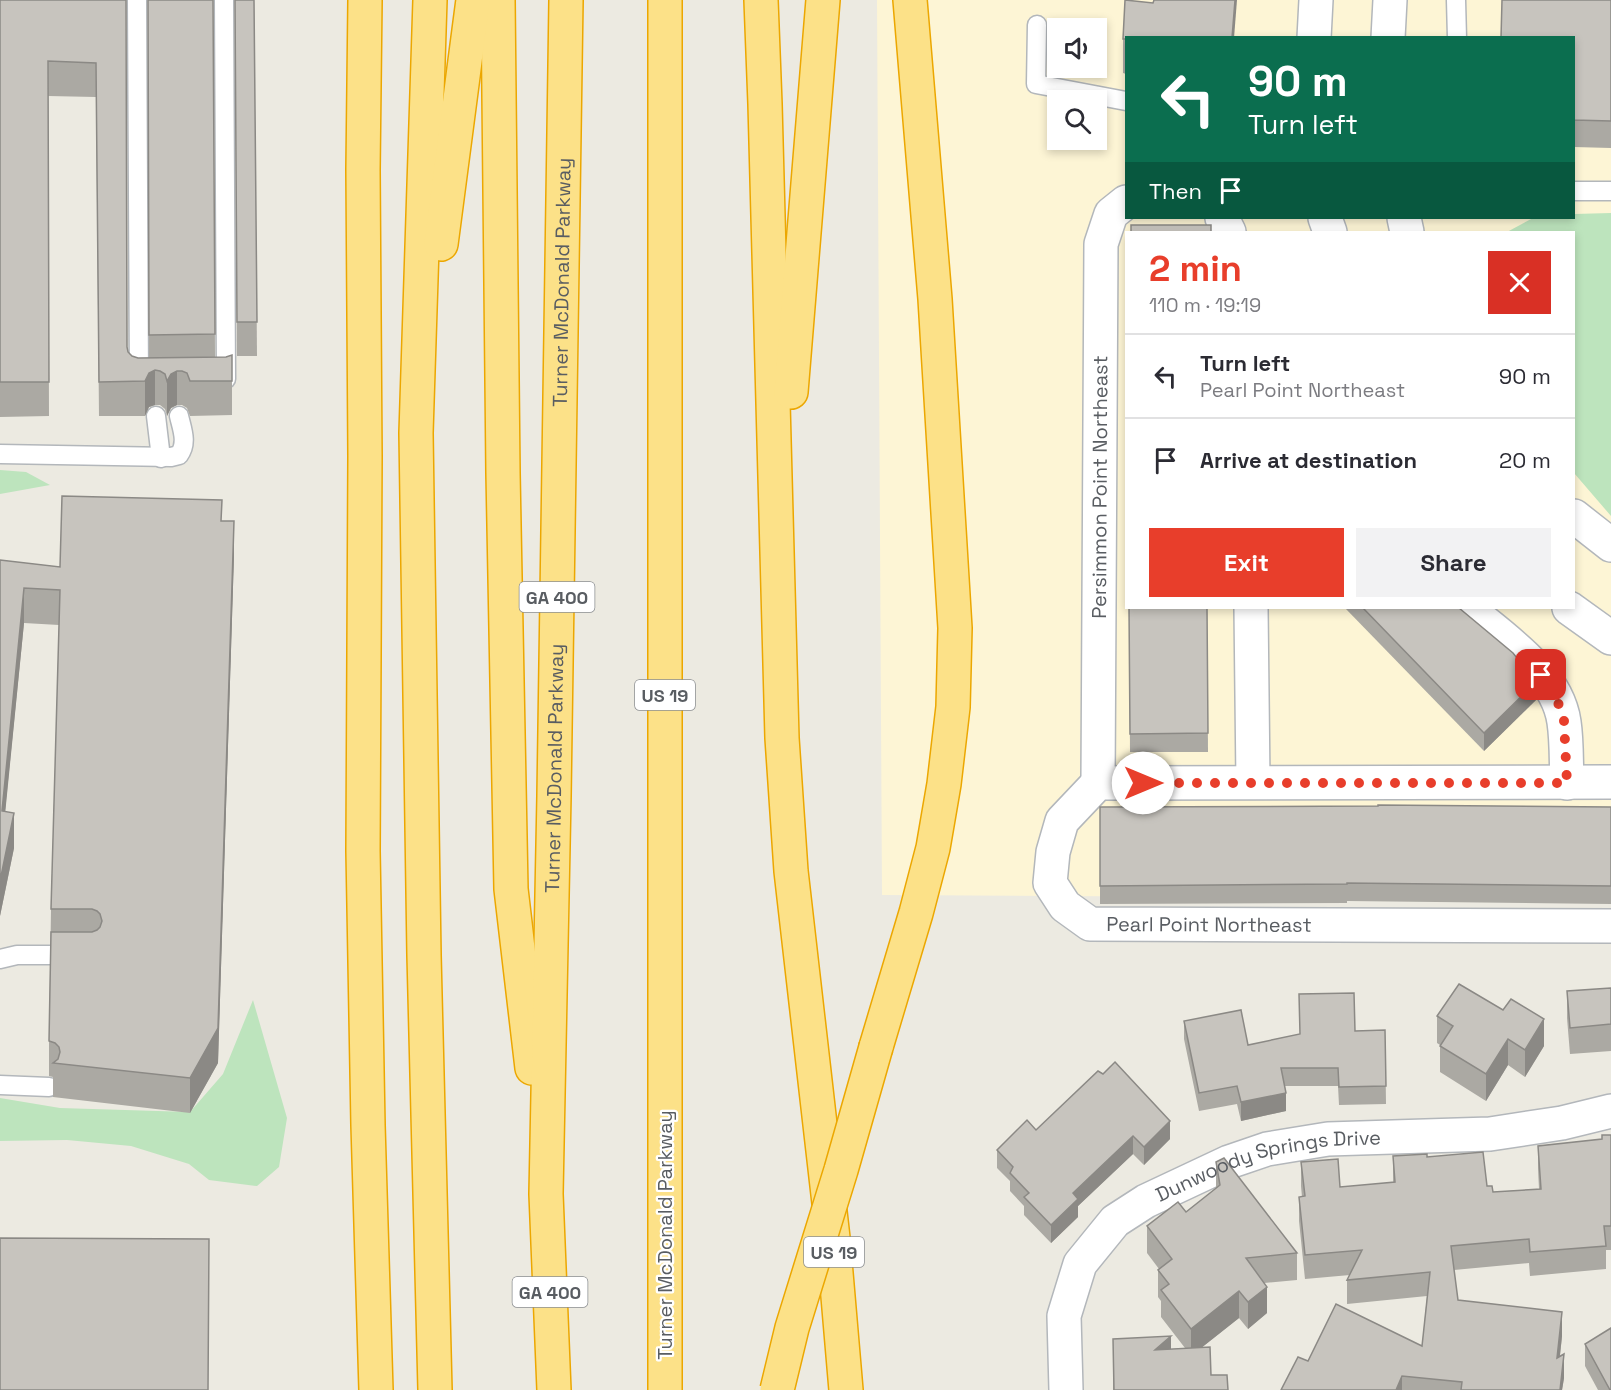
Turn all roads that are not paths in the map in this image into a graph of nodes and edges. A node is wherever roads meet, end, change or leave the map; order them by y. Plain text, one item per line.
1 (138, 0) edge
2 (224, 0) edge
3 (365, 0) edge
4 (430, 0) edge
5 (473, 0) edge
6 (498, 0) edge
7 (566, 0) edge
8 (665, 0) edge
9 (761, 0) edge
10 (823, 0) edge
11 (910, 0) edge
12 (1316, 0) edge
13 (1390, 0) edge
14 (1456, 0) edge
15 (1037, 25) dead end
16 (1314, 36) edge
17 (1388, 36) edge
18 (1457, 36) edge
19 (1125, 101) edge
20 (1575, 191) edge
21 (1611, 191) edge
22 (1125, 203) edge
23 (204, 380) edge
24 (160, 381) edge
25 (156, 416) dead end
26 (179, 416) dead end
27 (416, 433) junction
28 (0, 454) edge
29 (161, 458) junction
30 (776, 510) junction
31 (1575, 517) edge
32 (1611, 545) edge
33 (1251, 609) edge
34 (1468, 609) edge
35 (1570, 609) edge
36 (1611, 638) edge
37 (1253, 782) junction
38 (1611, 782) edge
39 (1098, 783) junction
40 (1567, 783) junction
41 (1611, 926) edge
42 (91, 955) edge
43 (0, 959) edge
44 (0, 1085) edge
45 (49, 1087) dead end
46 (1611, 1111) edge
47 (546, 1194) junction
48 (376, 1390) edge
49 (435, 1390) edge
50 (554, 1390) edge
51 (665, 1390) edge
52 (777, 1390) edge
53 (846, 1390) edge
54 (1066, 1390) edge

1 - 24 lane
2 - 23 lane
3 - 48 highway
4 - 27 highway
5 - 27 highway
6 - 47 highway
7 - 47 highway, Turner McDonald Parkway / GA 400
8 - 51 highway, Turner McDonald Parkway / US 19
9 - 30 highway, US 19
10 - 30 highway
11 - 52 highway, bridge
12 - 16 street
13 - 17 street
14 - 18 lane
15 - 19 lane
20 - 21 lane
22 - 39 street, Persimmon Point Northeast
25 - 29 lane
26 - 29 lane
27 - 49 highway
28 - 29 lane
30 - 53 highway, US 19
31 - 32 street
33 - 37 street
34 - 40 street
35 - 36 street
37 - 39 street
37 - 40 street
38 - 40 street
39 - 41 street, Pearl Point Northeast
42 - 43 lane
44 - 45 lane
46 - 54 street, Dunwoody Springs Drive
47 - 50 highway, Turner McDonald Parkway / GA 400

